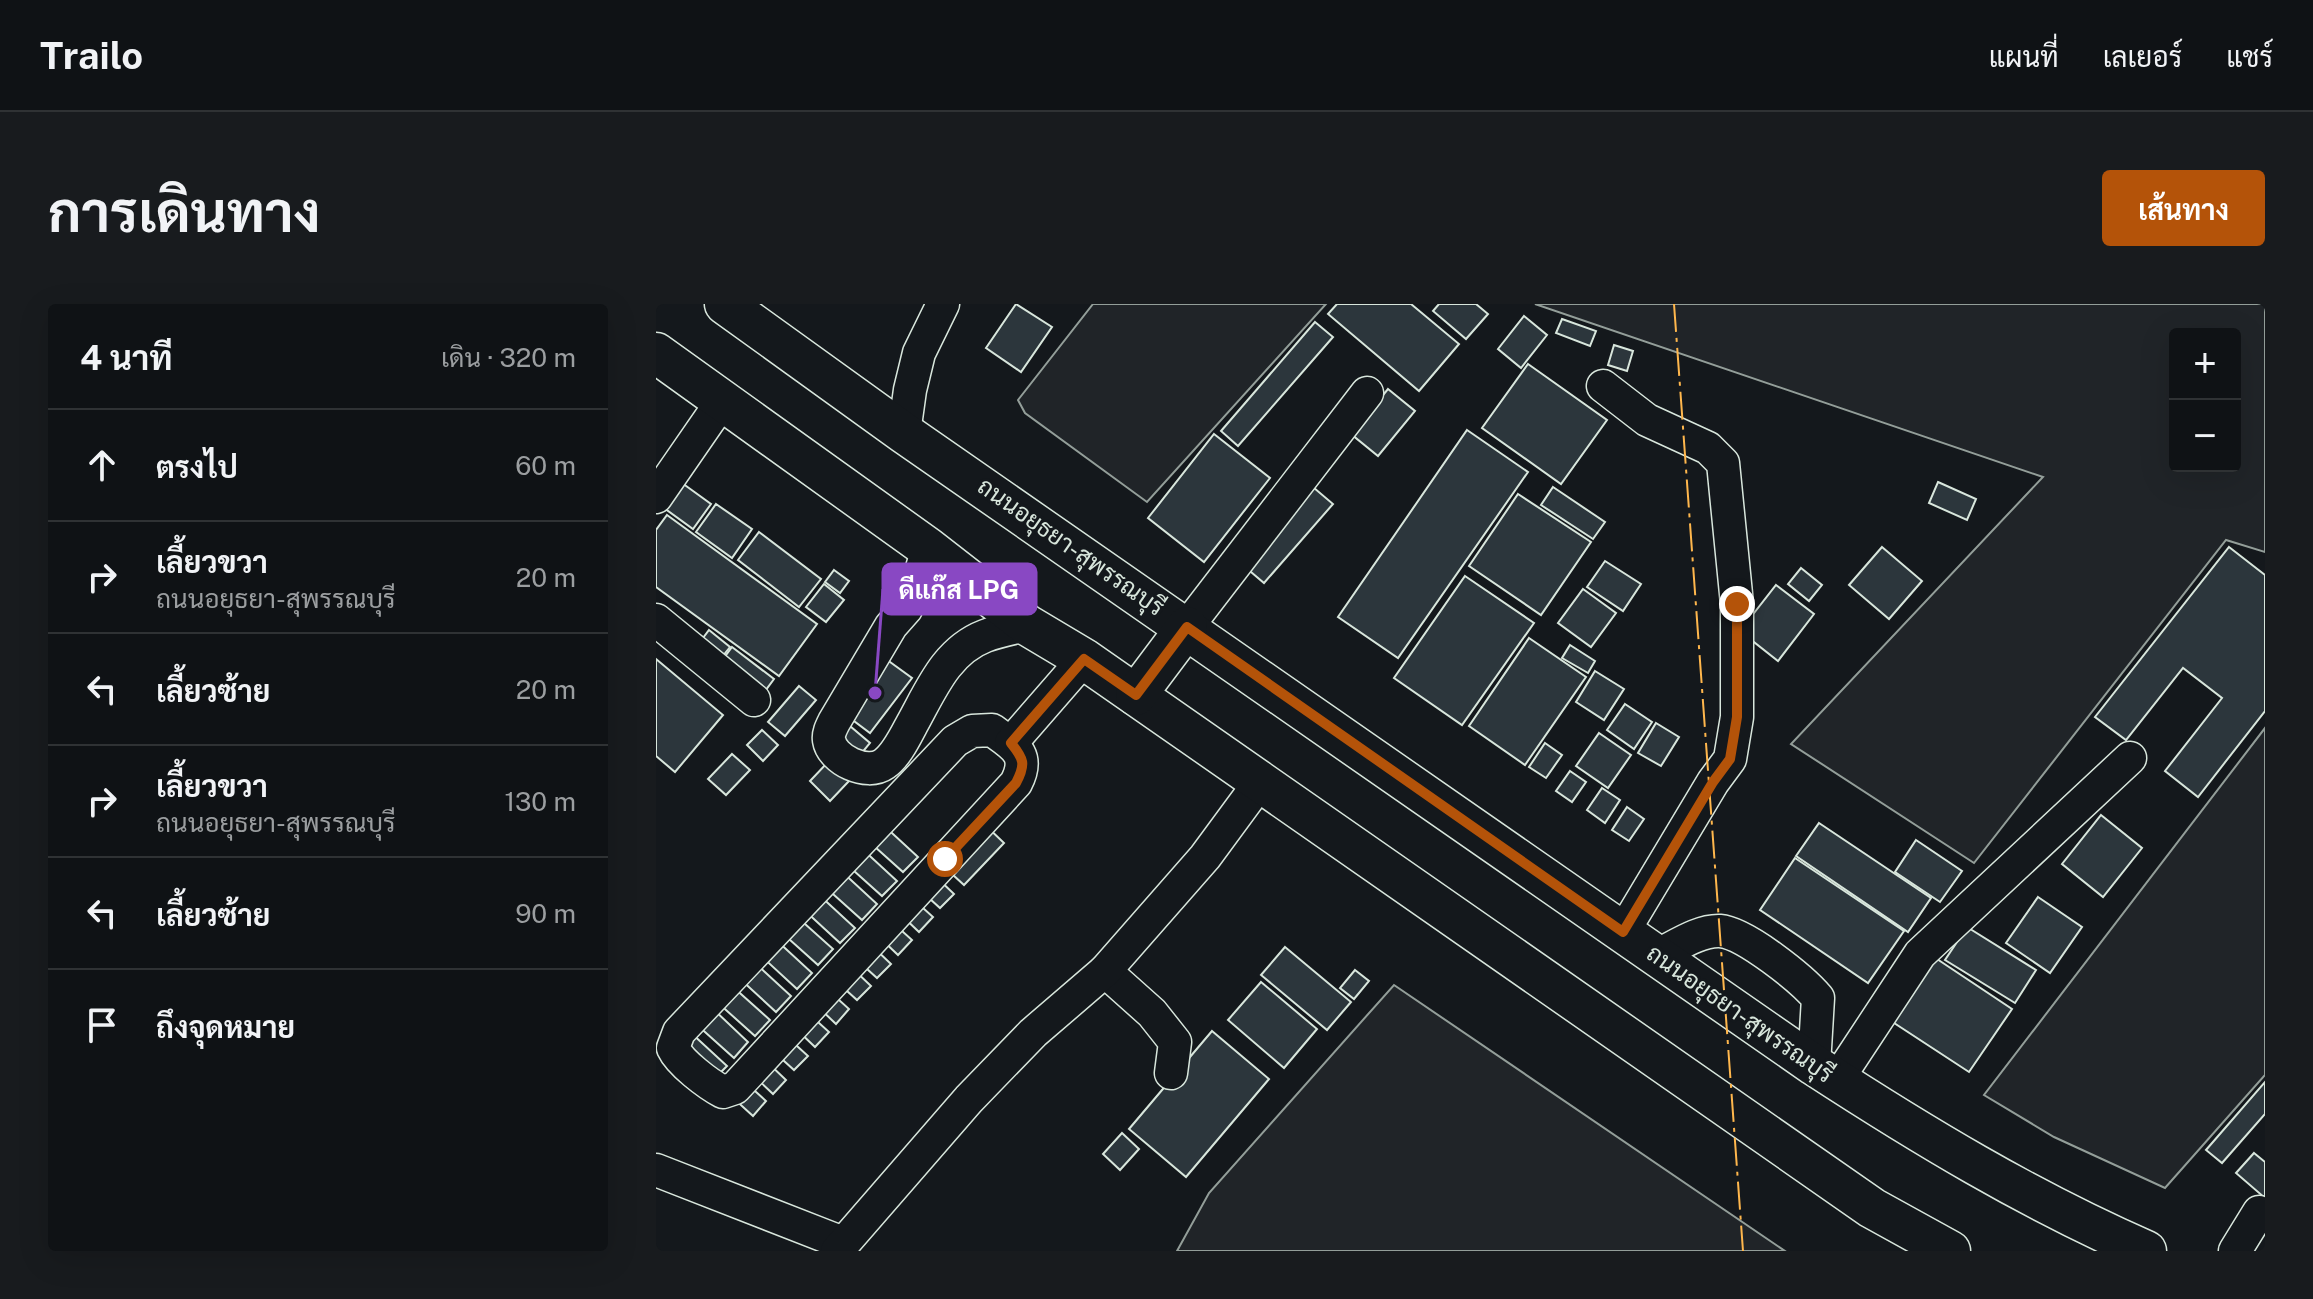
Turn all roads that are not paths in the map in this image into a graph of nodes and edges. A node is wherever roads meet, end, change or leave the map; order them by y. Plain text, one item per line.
1 (725, 304) edge
2 (943, 304) edge
3 (656, 353) edge
4 (1603, 386) dead end
5 (1367, 393) dead end
6 (723, 400) junction
7 (904, 433) junction
8 (656, 497) edge
9 (928, 548) junction
10 (656, 620) edge
11 (1027, 625) junction
12 (1187, 627) junction
13 (1084, 659) junction
14 (1136, 695) junction
15 (754, 700) dead end
16 (1011, 743) junction
17 (2130, 758) dead end
18 (1261, 781) junction
19 (1623, 932) junction
20 (1656, 956) junction
21 (1105, 971) junction
22 (1171, 1073) dead end
23 (1825, 1073) junction
24 (656, 1170) edge
25 (2259, 1212) dead end
26 (840, 1247) edge
27 (1950, 1251) edge
28 (2146, 1251) edge
29 (2235, 1251) edge

1 - 7 main road, ถนนอยุธยา-สุพรรณบุรี
2 - 7 street
3 - 6 main road
4 - 19 street
5 - 12 street
6 - 8 street
6 - 9 main road
7 - 12 main road, ถนนอยุธยา-สุพรรณบุรี
9 - 11 main road
9 - 11 street
10 - 15 street
11 - 13 main road
12 - 14 main road
12 - 19 main road, ถนนอยุธยา-สุพรรณบุรี
13 - 14 main road
13 - 16 street
14 - 18 main road
16 - 16 street
17 - 23 street
18 - 21 street
18 - 27 main road
19 - 20 main road, ถนนอยุธยา-สุพรรณบุรี
20 - 23 main road, ถนนอยุธยา-สุพรรณบุรี
20 - 23 street
21 - 22 street
21 - 26 street
23 - 28 main road, ถนนอยุธยา-สุพรรณบุรี
24 - 26 street
25 - 29 street

